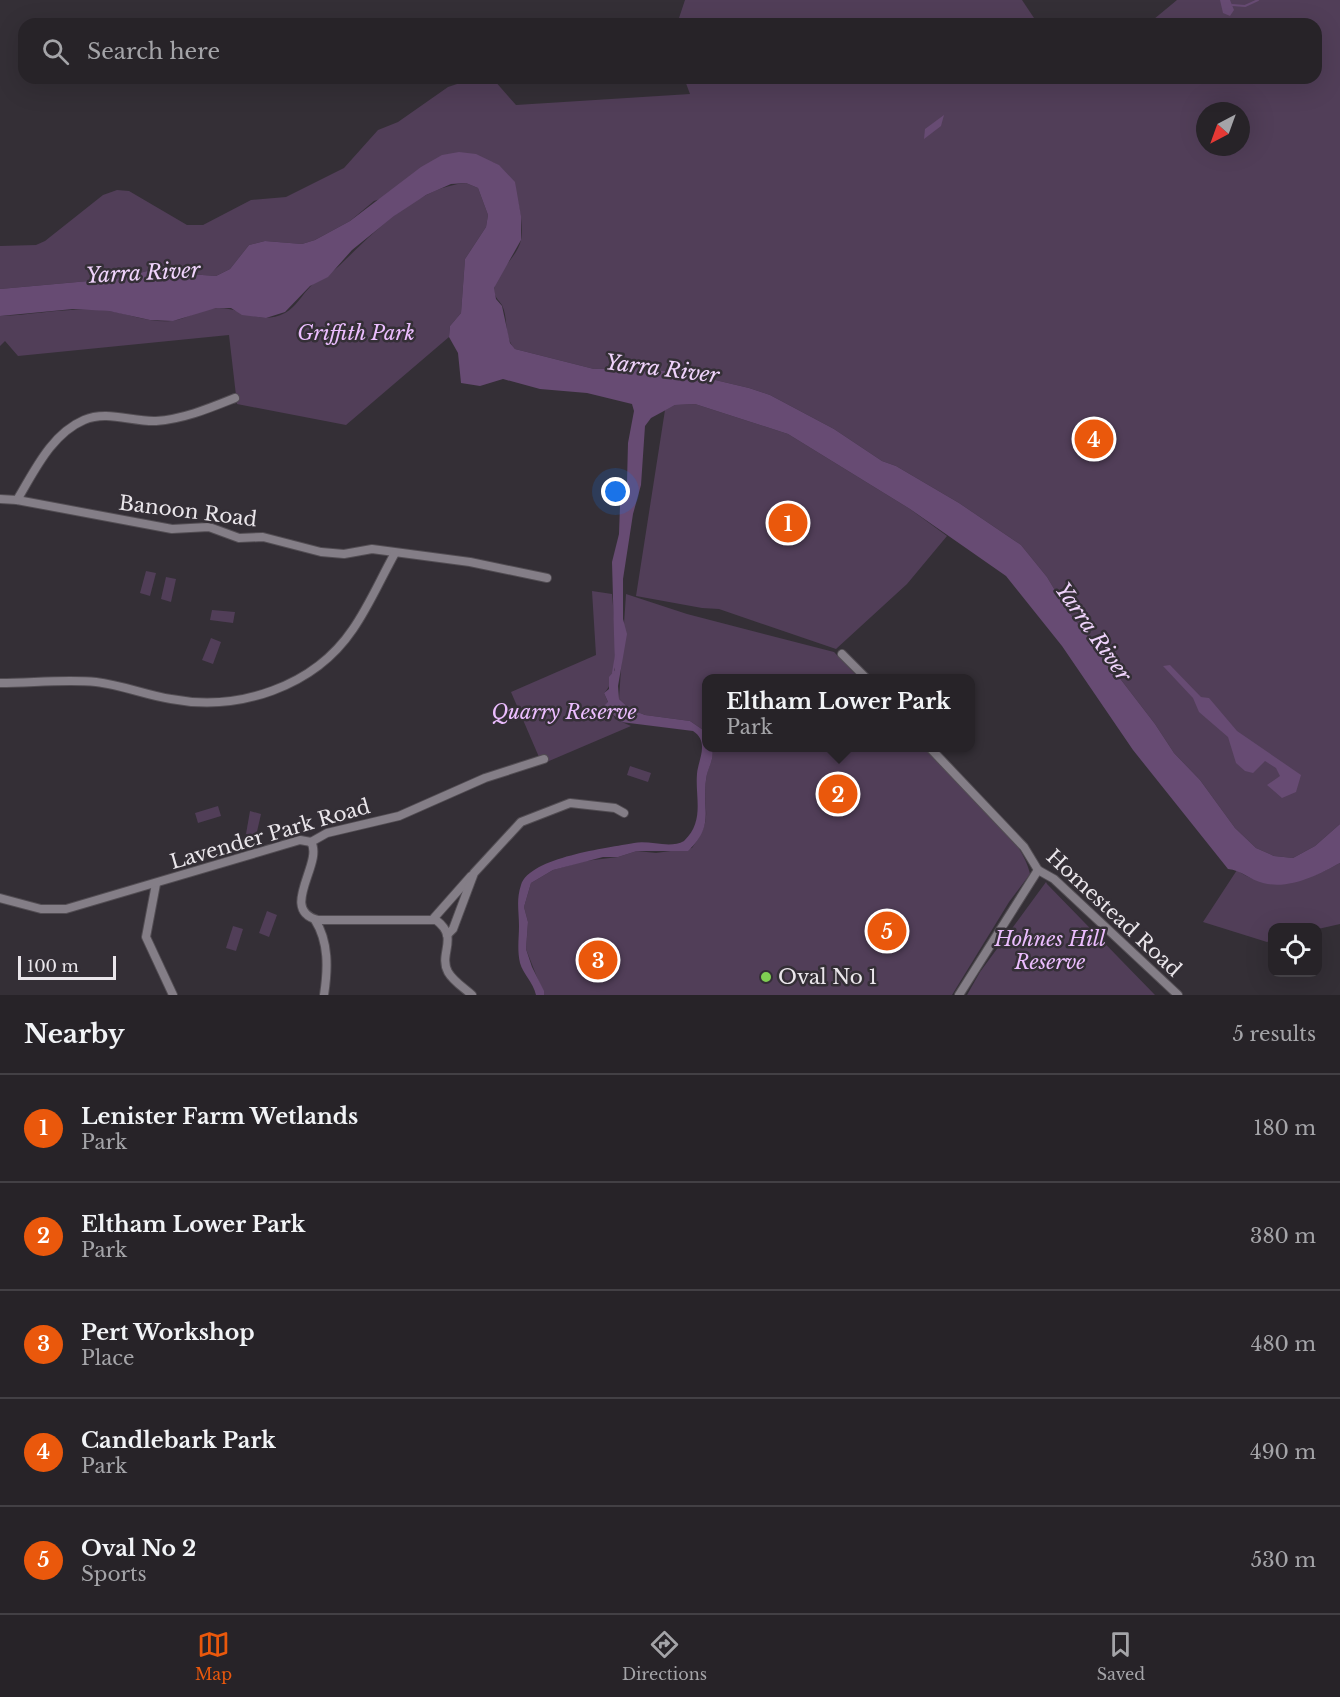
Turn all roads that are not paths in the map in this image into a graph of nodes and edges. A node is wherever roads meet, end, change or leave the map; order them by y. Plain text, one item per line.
1 (235, 398) dead end
2 (0, 499) edge
3 (17, 500) junction
4 (394, 553) junction
5 (547, 578) dead end
6 (842, 654) dead end
7 (862, 674) edge
8 (0, 683) edge
9 (935, 752) edge
10 (544, 759) dead end
11 (624, 813) dead end
12 (311, 842) junction
13 (1038, 870) junction
14 (474, 873) junction
15 (156, 884) junction
16 (0, 898) edge
17 (433, 919) junction
18 (317, 920) junction
19 (447, 935) junction
20 (1175, 994) edge
21 (173, 995) edge
22 (324, 995) edge
23 (471, 995) edge
24 (959, 995) edge

1 - 3 street
2 - 3 street, Banoon Road
3 - 4 street, Banoon Road
4 - 5 street, Banoon Road
4 - 8 street
6 - 7 street
9 - 13 street, Homestead Road
10 - 12 street, Lavender Park Road
11 - 14 street
12 - 15 street, Lavender Park Road
12 - 18 street
13 - 20 street, Homestead Road
13 - 24 street
14 - 17 street
14 - 19 street
15 - 16 street, Lavender Park Road
15 - 21 street
17 - 18 street
17 - 19 street
18 - 22 street
19 - 23 street

